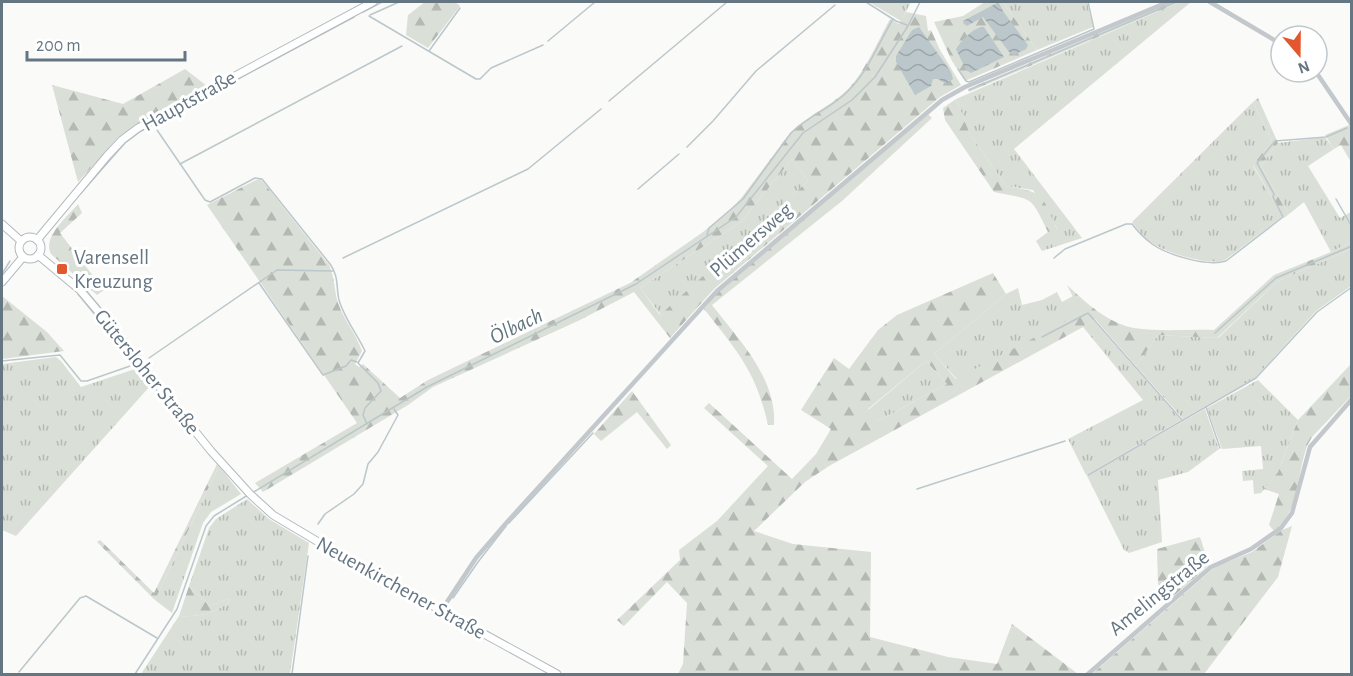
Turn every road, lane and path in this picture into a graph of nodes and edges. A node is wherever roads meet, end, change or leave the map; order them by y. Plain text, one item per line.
1 (373, 2) edge
2 (1168, 2) edge
3 (1210, 2) edge
4 (1269, 37) edge
5 (1324, 84) edge
6 (1352, 126) edge
7 (2, 224) edge
8 (37, 240) junction
9 (21, 241) junction
10 (38, 255) junction
11 (23, 257) junction
12 (2, 282) edge
13 (1352, 399) edge
14 (250, 494) joint
15 (441, 611) junction
16 (557, 675) edge
17 (1088, 675) edge

1 - 8 main road, Hauptstraße
2 - 15 street, Plümersweg
3 - 4 street
5 - 6 street
7 - 9 main road
8 - 9 main road
8 - 10 main road
9 - 11 main road
10 - 11 main road
10 - 14 main road, Gütersloher Straße
11 - 12 main road
13 - 17 street, Amelingstraße
14 - 15 main road, Neuenkirchener Straße
15 - 16 main road, Neuenkirchener Straße

